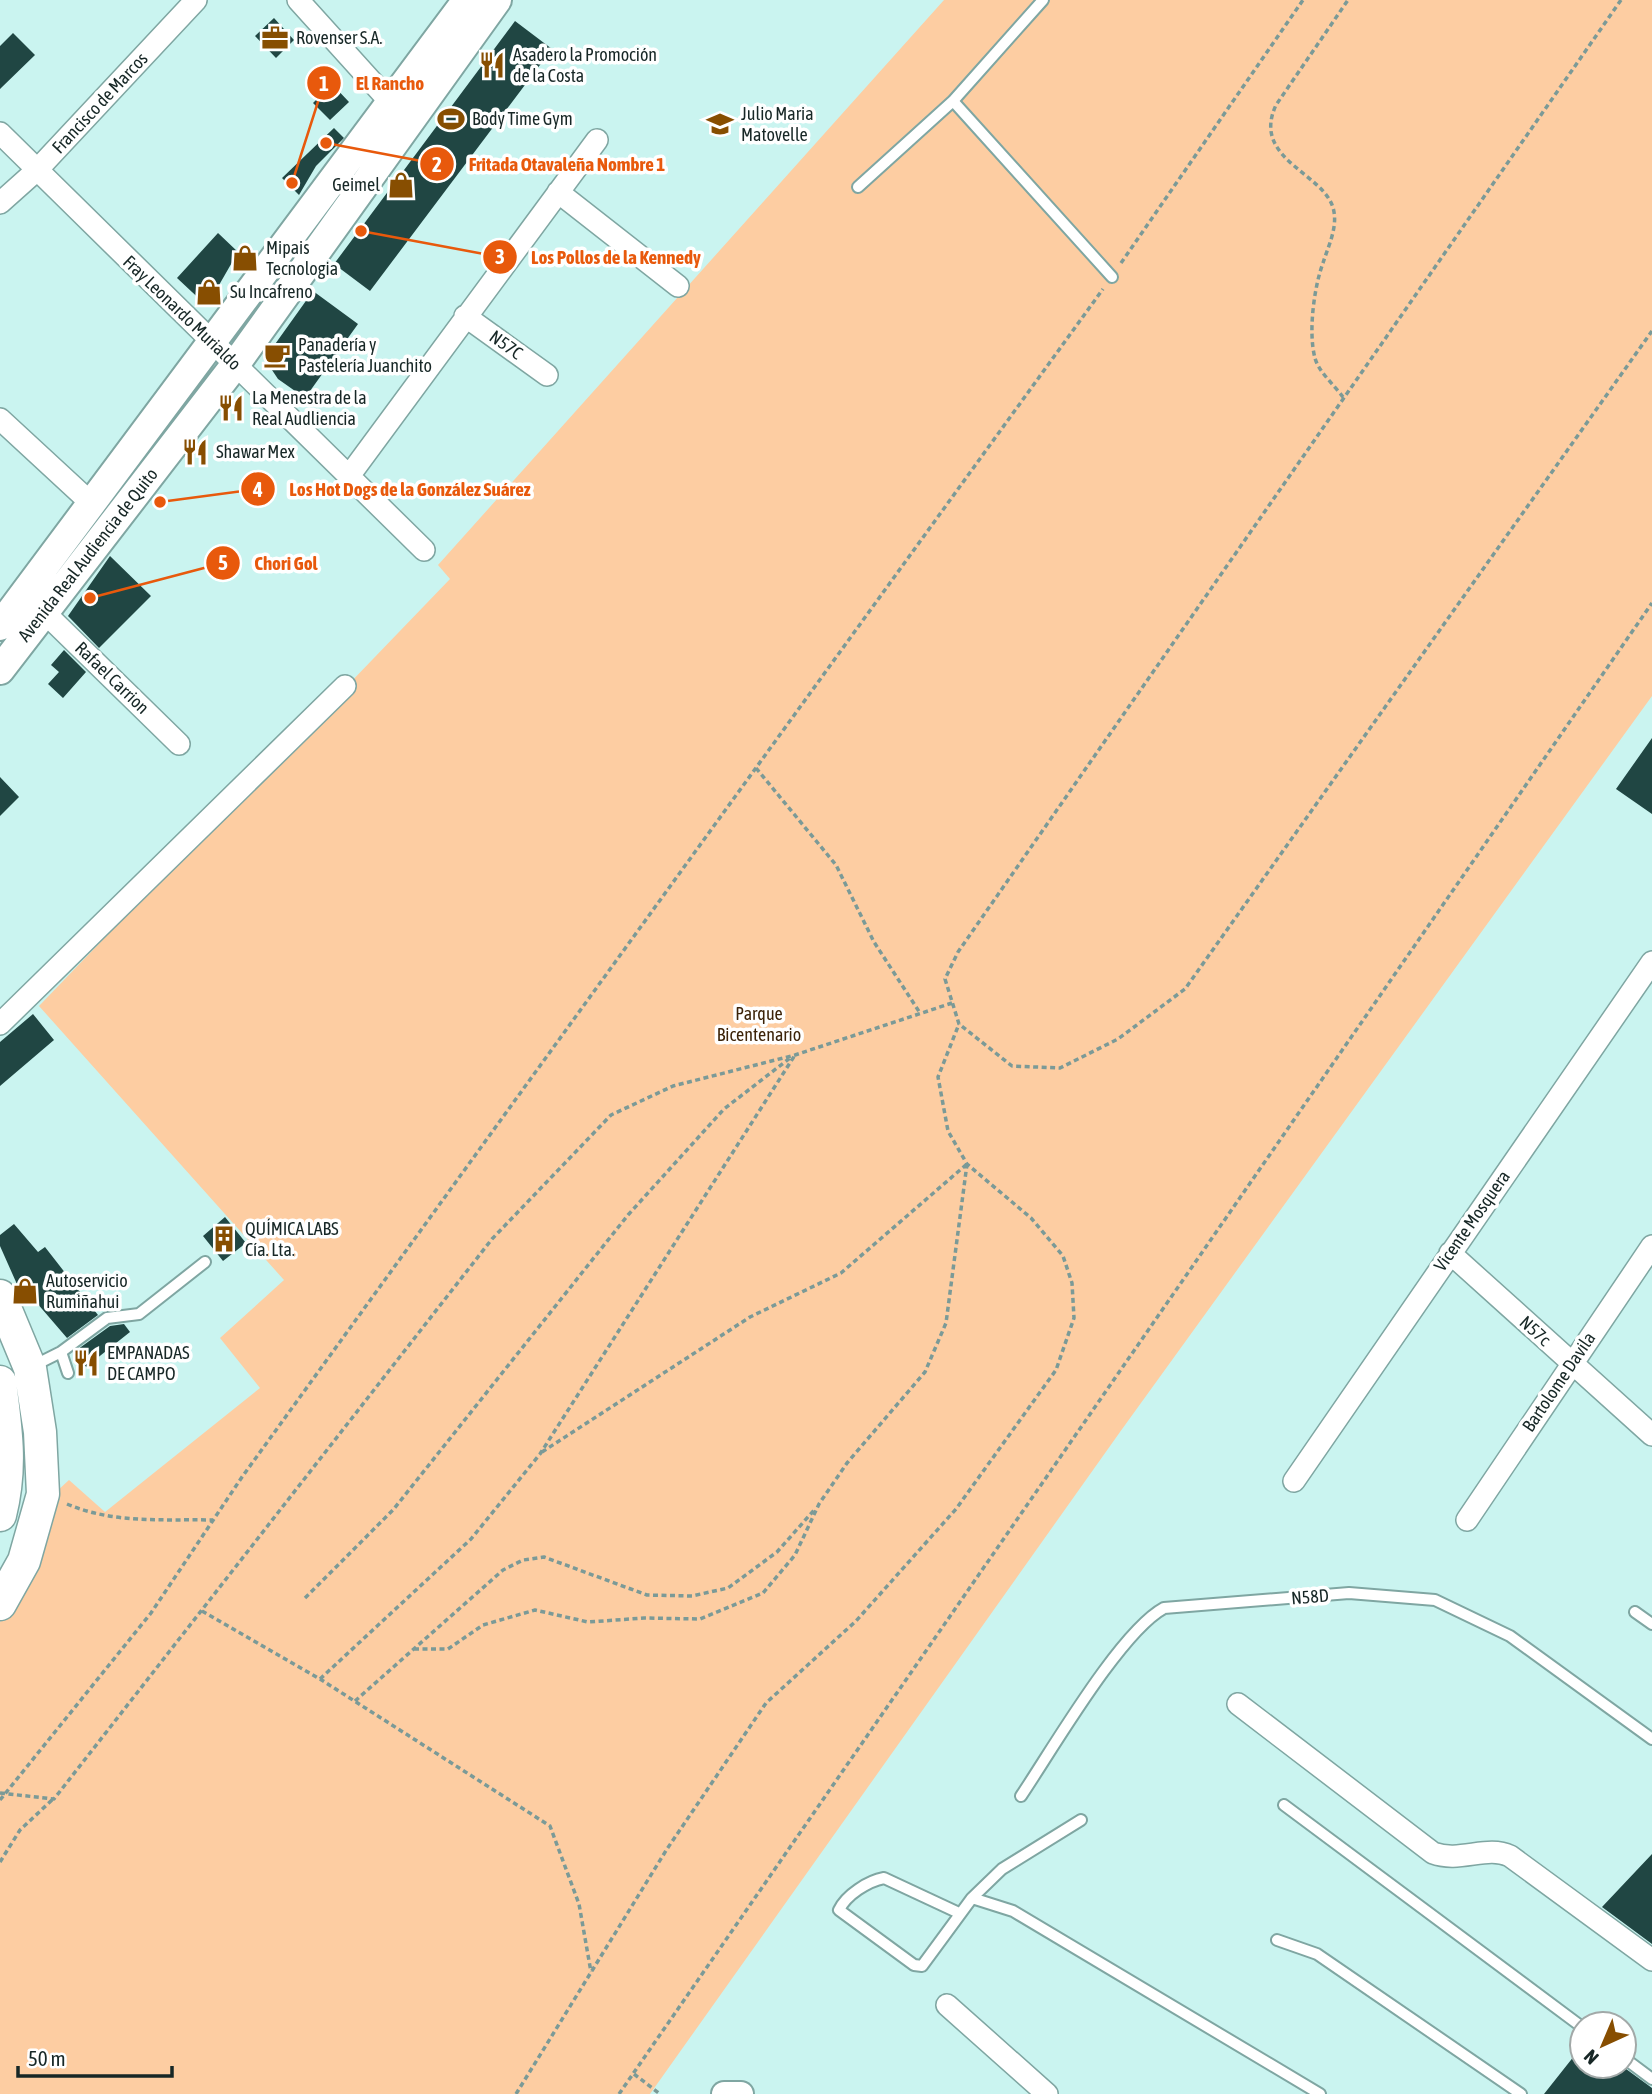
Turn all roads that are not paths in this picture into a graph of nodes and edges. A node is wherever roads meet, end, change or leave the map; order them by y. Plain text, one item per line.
1 (196, 0) edge
2 (298, 0) edge
3 (467, 0) edge
4 (497, 0) edge
5 (1043, 0) edge
6 (953, 101) junction
7 (392, 104) junction
8 (0, 133) edge
9 (597, 140) dead end
10 (37, 170) junction
11 (858, 187) dead end
12 (558, 192) junction
13 (0, 203) edge
14 (1112, 276) road end
15 (678, 286) dead end
16 (465, 316) junction
17 (213, 344) junction
18 (235, 365) junction
19 (547, 375) dead end
20 (0, 419) edge
21 (349, 476) junction
22 (92, 504) junction
23 (424, 550) dead end
24 (44, 611) junction
25 (0, 626) edge
26 (0, 670) edge
27 (345, 686) dead end
28 (179, 744) dead end
29 (1652, 962) edge
30 (0, 1024) edge
31 (1652, 1245) edge
32 (1450, 1254) junction
33 (205, 1262) dead end
34 (0, 1296) edge
35 (61, 1352) junction
36 (1570, 1364) junction
37 (30, 1368) junction
38 (68, 1373) dead end
39 (0, 1382) edge
40 (1652, 1435) edge
41 (4, 1448) edge
42 (1294, 1481) dead end
43 (0, 1515) edge
44 (1467, 1520) dead end
45 (0, 1604) edge
46 (1635, 1612) dead end
47 (1652, 1625) edge
48 (1238, 1704) dead end
49 (1652, 1739) edge
50 (1021, 1796) dead end
51 (1284, 1805) dead end
52 (1081, 1819) dead end
53 (972, 1898) junction
54 (959, 1913) junction
55 (1277, 1940) dead end
56 (1652, 1960) edge
57 (947, 2005) dead end
58 (1568, 2017) edge
59 (724, 2094) edge
60 (741, 2094) edge
61 (1047, 2094) edge
62 (1320, 2094) edge
63 (1521, 2094) edge

1 - 10 street, Francisco de Marcos
2 - 7 street
3 - 7 main road, Avenida Real Audiencia de Quito
4 - 18 main road, Avenida Real Audiencia de Quito
5 - 6 lane
6 - 11 lane
6 - 14 lane
7 - 17 main road, Avenida Real Audiencia de Quito
8 - 10 street, Fray Leonardo Murialdo
9 - 12 street
10 - 13 street, Francisco de Marcos
10 - 17 street, Fray Leonardo Murialdo
12 - 15 street
12 - 16 street
16 - 19 street, N57C
16 - 21 street
17 - 18 street, Fray Leonardo Murialdo
17 - 22 main road, Avenida Real Audiencia de Quito
18 - 21 street, Fray Leonardo Murialdo
18 - 24 main road, Avenida Real Audiencia de Quito
20 - 22 street
21 - 23 street, Fray Leonardo Murialdo
22 - 25 main road, Avenida Real Audiencia de Quito
24 - 26 main road, Avenida Real Audiencia de Quito
24 - 28 street, Rafael Carrion
27 - 30 street
29 - 32 street, Vicente Mosquera
31 - 36 street, Bartolome Davila
32 - 36 street, N57c
32 - 42 street, Vicente Mosquera
33 - 35 lane
34 - 37 main road
35 - 37 lane
35 - 38 lane
36 - 40 street, N57c
36 - 44 street, Bartolome Davila
37 - 45 main road
39 - 41 main road
41 - 43 main road
46 - 47 lane
48 - 56 street
49 - 50 lane, N58D
51 - 58 lane
52 - 53 lane
53 - 54 lane
53 - 62 lane
54 - 54 lane
55 - 63 lane
57 - 61 street
59 - 60 street

